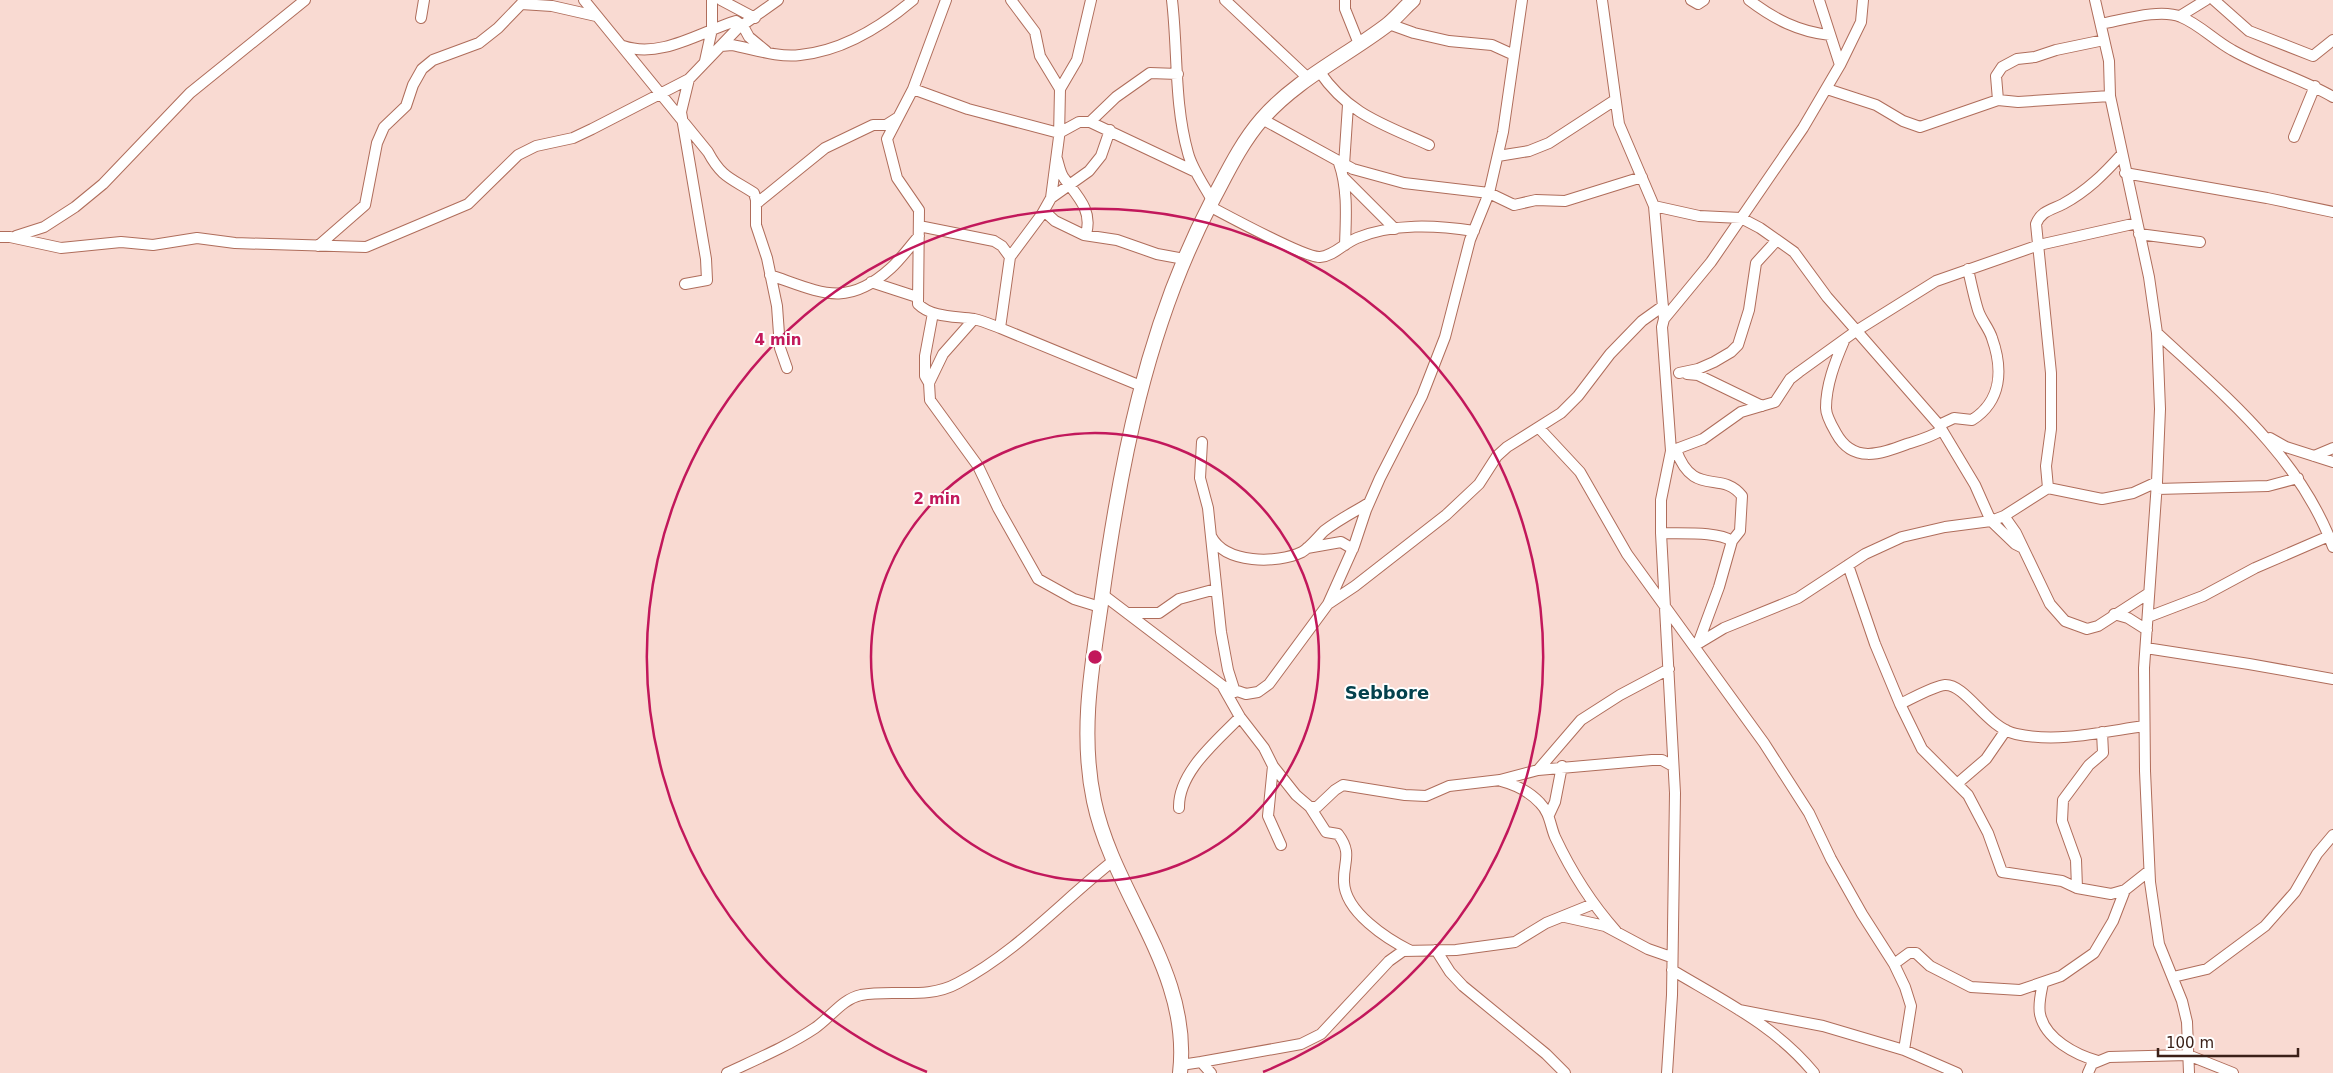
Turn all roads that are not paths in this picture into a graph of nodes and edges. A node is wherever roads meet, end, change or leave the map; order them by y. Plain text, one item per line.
1 (305, 0) edge
2 (424, 0) edge
3 (584, 0) edge
4 (712, 0) edge
5 (721, 0) edge
6 (778, 0) edge
7 (913, 0) edge
8 (946, 0) edge
9 (1011, 0) edge
10 (1091, 0) edge
11 (1172, 0) edge
12 (1225, 0) edge
13 (1345, 0) edge
14 (1413, 0) edge
15 (1522, 0) edge
16 (1602, 0) edge
17 (1691, 0) edge
18 (1704, 0) edge
19 (1749, 0) edge
20 (1819, 0) edge
21 (1863, 0) edge
22 (2095, 0) edge
23 (2206, 0) edge
24 (2214, 0) edge
25 (523, 2) edge
26 (596, 16) junction
27 (2180, 16) junction
28 (421, 18) dead end
29 (755, 18) junction
30 (1389, 24) junction
31 (2101, 24) junction
32 (743, 26) junction
33 (712, 29) junction
34 (1830, 35) junction
35 (2104, 40) junction
36 (2333, 40) edge
37 (1359, 44) junction
38 (623, 46) junction
39 (721, 46) junction
40 (767, 52) junction
41 (1514, 55) junction
42 (705, 62) junction
43 (1840, 65) junction
44 (1178, 74) junction
45 (1314, 75) junction
46 (689, 79) junction
47 (2315, 86) junction
48 (1827, 88) junction
49 (913, 89) junction
50 (1060, 90) junction
51 (660, 92) junction
52 (2110, 96) junction
53 (2333, 97) edge
54 (1615, 100) junction
55 (1998, 100) junction
56 (1348, 105) junction
57 (898, 117) junction
58 (1262, 119) junction
59 (682, 120) junction
60 (1090, 122) junction
61 (1110, 130) junction
62 (1059, 133) junction
63 (2294, 136) dead end
64 (1429, 145) dead end
65 (2122, 154) junction
66 (1056, 156) junction
67 (1498, 156) junction
68 (1341, 164) junction
69 (1196, 172) junction
70 (2125, 173) junction
71 (1344, 178) junction
72 (1642, 178) junction
73 (1071, 184) junction
74 (1489, 193) junction
75 (1051, 198) junction
76 (1211, 203) junction
77 (756, 204) junction
78 (1654, 206) junction
79 (1044, 210) junction
80 (2333, 212) edge
81 (1741, 218) junction
82 (1055, 221) junction
83 (2137, 223) junction
84 (1034, 224) junction
85 (1395, 229) junction
86 (919, 231) junction
87 (1474, 231) junction
88 (1086, 234) junction
89 (2139, 234) junction
90 (5, 237) edge
91 (1776, 240) junction
92 (2200, 242) dead end
93 (1345, 245) junction
94 (2039, 245) junction
95 (318, 246) junction
96 (1010, 258) junction
97 (1184, 259) junction
98 (1968, 269) junction
99 (770, 275) junction
100 (871, 282) junction
101 (685, 284) dead end
102 (918, 297) junction
103 (1663, 306) junction
104 (933, 313) junction
105 (974, 319) junction
106 (1664, 319) junction
107 (1000, 328) junction
108 (1856, 331) junction
109 (2157, 333) junction
110 (1844, 340) junction
111 (788, 368) dead end
112 (1679, 373) junction
113 (1666, 374) junction
114 (929, 383) junction
115 (1141, 386) junction
116 (1762, 406) junction
117 (1941, 427) junction
118 (1539, 428) junction
119 (2264, 436) junction
120 (1202, 442) dead end
121 (2333, 448) edge
122 (1673, 450) junction
123 (2314, 456) junction
124 (2333, 462) edge
125 (2298, 478) junction
126 (2157, 486) junction
127 (2048, 488) junction
128 (1369, 502) junction
129 (2004, 516) junction
130 (1991, 521) junction
131 (1210, 533) junction
132 (1661, 533) junction
133 (2329, 536) junction
134 (1732, 541) junction
135 (2333, 547) edge
136 (1307, 548) junction
137 (2023, 548) junction
138 (1353, 549) junction
139 (1848, 565) junction
140 (1216, 588) junction
141 (2150, 593) junction
142 (1101, 600) junction
143 (1328, 604) junction
144 (1667, 612) junction
145 (1128, 614) junction
146 (2114, 614) junction
147 (2148, 617) junction
148 (2147, 630) junction
149 (1697, 644) junction
150 (2146, 648) junction
151 (1669, 669) junction
152 (2333, 679) edge
153 (1223, 686) junction
154 (1235, 692) junction
155 (1900, 704) junction
156 (1240, 717) junction
157 (2144, 726) junction
158 (2006, 730) junction
159 (2102, 732) junction
160 (1672, 753) junction
161 (1662, 760) junction
162 (1273, 766) junction
163 (1562, 766) junction
164 (1673, 766) junction
165 (1538, 770) junction
166 (1500, 780) junction
167 (1958, 783) junction
168 (1310, 807) junction
169 (1179, 808) dead end
170 (1549, 815) junction
171 (2333, 835) edge
172 (1281, 845) dead end
173 (1113, 861) junction
174 (2149, 870) junction
175 (2077, 888) junction
176 (2125, 890) junction
177 (1593, 904) junction
178 (1565, 917) junction
179 (1616, 931) junction
180 (1436, 950) junction
181 (1412, 951) junction
182 (1671, 957) junction
183 (1894, 964) junction
184 (1672, 970) junction
185 (2173, 977) junction
186 (2043, 983) junction
187 (1739, 1010) junction
188 (1904, 1050) junction
189 (2188, 1055) junction
190 (2098, 1061) junction
191 (1181, 1069) edge
192 (1205, 1069) edge
193 (727, 1073) edge
194 (1564, 1073) edge
195 (1667, 1073) edge
196 (1814, 1073) edge
197 (1957, 1073) edge
198 (2088, 1073) edge
199 (2189, 1073) edge
200 (2233, 1073) edge

1 - 90 street
2 - 28 street
3 - 26 street
4 - 33 street
5 - 29 street
6 - 29 street
7 - 40 street
8 - 49 street
9 - 50 street
10 - 50 street
11 - 44 street
12 - 45 street
13 - 37 street
14 - 30 main road
15 - 41 street
16 - 54 street
17 - 18 street
19 - 34 street
20 - 34 street
21 - 43 street
22 - 31 street
23 - 27 street
24 - 36 street
25 - 26 street
25 - 95 street
26 - 38 street
27 - 31 street
27 - 47 street
29 - 32 street
30 - 37 main road
30 - 41 street
31 - 35 street
32 - 33 street
32 - 39 street
32 - 40 street
33 - 38 street
33 - 42 street
34 - 43 street
35 - 52 street
35 - 55 street
37 - 45 main road
38 - 51 street
39 - 40 street
39 - 42 street
41 - 67 street
42 - 46 street
43 - 48 street
44 - 60 street
44 - 69 street
45 - 56 street
45 - 58 main road
46 - 51 street
46 - 59 street
47 - 53 street
47 - 63 street
48 - 55 street
48 - 81 street
49 - 57 street
49 - 62 street
50 - 62 street
51 - 59 street
51 - 95 street
52 - 55 street
52 - 65 street
54 - 67 street
54 - 72 street
56 - 64 street
56 - 68 street
57 - 77 street
57 - 86 street
58 - 68 street
58 - 76 main road
59 - 77 street
59 - 101 street
60 - 61 street
60 - 62 street
61 - 69 street
61 - 73 street
62 - 66 street
65 - 70 street
65 - 94 street
66 - 73 street
66 - 75 street
67 - 74 street
68 - 71 street
68 - 74 street
69 - 76 street
70 - 80 street
70 - 83 street
71 - 85 street
71 - 93 street
72 - 74 street
72 - 78 street
73 - 75 street
73 - 88 street
74 - 87 street
75 - 79 street
76 - 93 street
76 - 97 main road
77 - 99 street
78 - 81 street
78 - 103 street
79 - 82 street
79 - 84 street
81 - 91 street
81 - 106 street
82 - 84 street
82 - 88 street
83 - 89 street
83 - 94 street
84 - 96 street
85 - 87 street
85 - 93 street
86 - 96 street
86 - 100 street
86 - 102 street
87 - 128 street
88 - 97 street
89 - 92 street
89 - 109 street
90 - 95 street
91 - 108 street
91 - 112 street
94 - 98 street
94 - 127 street
96 - 107 street
97 - 115 main road
98 - 108 street
98 - 117 street
99 - 100 street
99 - 111 street
100 - 102 street
102 - 104 street
103 - 106 street
103 - 118 street
104 - 105 street
104 - 114 street
105 - 107 street
105 - 114 street
106 - 113 street
107 - 115 street
108 - 110 street
108 - 117 street
109 - 119 street
109 - 126 street
110 - 116 street
110 - 117 street
112 - 113 street
112 - 116 street
113 - 122 street
114 - 142 street
115 - 142 main road
116 - 122 street
117 - 130 street
118 - 143 street
118 - 144 street
119 - 123 street
119 - 125 street
120 - 131 street
121 - 123 street
122 - 132 street
122 - 134 street
123 - 124 street
125 - 126 street
125 - 133 street
126 - 127 street
126 - 141 street
127 - 129 street
128 - 136 street
128 - 138 street
129 - 130 street
129 - 137 street
130 - 137 street
130 - 139 street
131 - 136 street
131 - 140 street
132 - 134 street
132 - 144 street
133 - 135 street
133 - 147 street
134 - 149 street
136 - 138 street
137 - 146 street
138 - 143 street
139 - 149 street
139 - 155 street
140 - 145 street
140 - 154 street
141 - 146 street
141 - 147 street
142 - 145 street
142 - 173 main road
143 - 154 street
144 - 149 street
144 - 151 street
145 - 153 street
146 - 148 street
147 - 148 street
148 - 150 street
149 - 183 street
150 - 152 street
150 - 157 street
151 - 160 street
151 - 165 street
153 - 154 street
153 - 156 street
155 - 158 street
155 - 167 street
156 - 162 street
156 - 169 street
157 - 159 street
157 - 174 street
158 - 159 street
158 - 167 street
159 - 175 street
160 - 161 street
160 - 164 street
161 - 163 street
161 - 164 street
162 - 168 street
162 - 172 street
163 - 165 street
163 - 170 street
164 - 182 street
165 - 166 street
166 - 168 street
166 - 170 street
167 - 175 street
168 - 181 street
170 - 177 street
171 - 185 street
173 - 191 main road
173 - 193 street
174 - 176 street
174 - 185 street
175 - 176 street
176 - 186 street
177 - 178 street
177 - 179 street
178 - 179 street
178 - 180 street
179 - 182 street
180 - 181 street
180 - 194 street
181 - 192 street
182 - 184 street
183 - 186 street
183 - 188 street
184 - 187 street
184 - 195 street
185 - 189 street
186 - 190 street
187 - 188 street
187 - 196 street
188 - 197 street
189 - 190 street
189 - 199 street
189 - 200 street
190 - 198 street
191 - 192 street

